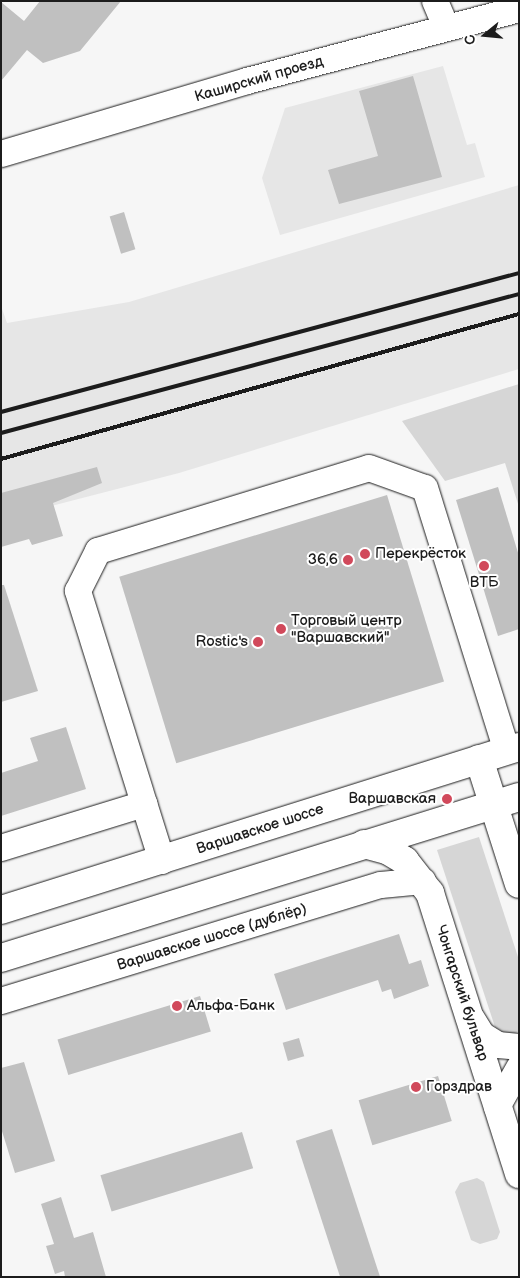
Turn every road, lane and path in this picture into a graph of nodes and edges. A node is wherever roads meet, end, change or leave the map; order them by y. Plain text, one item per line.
1 (435, 1) edge
2 (519, 10) edge
3 (446, 27) junction
4 (1, 154) edge
5 (513, 749) edge
6 (479, 760) junction
7 (519, 796) edge
8 (144, 804) junction
9 (493, 805) junction
10 (364, 844) junction
11 (512, 844) edge
12 (1, 848) edge
13 (162, 861) junction
14 (423, 881) junction
15 (519, 884) edge
16 (1, 910) edge
17 (1, 958) edge
18 (1, 1001) edge
19 (472, 1019) junction
20 (519, 1047) edge
21 (519, 1068) edge
22 (497, 1107) junction
23 (519, 1174) edge

1 - 3 street
2 - 3 street, Каширский проезд
3 - 4 street, Каширский проезд
5 - 6 main road, Варшавское шоссе
5 - 8 street
6 - 9 main road
6 - 13 main road, Варшавское шоссе
7 - 9 main road
8 - 12 street
8 - 13 street
9 - 10 main road
9 - 11 main road
10 - 14 main road, Чонгарский бульвар
10 - 17 main road
11 - 15 main road
13 - 16 main road, Варшавское шоссе
14 - 18 street, Варшавское шоссе (дублёр)
14 - 19 main road, Чонгарский бульвар
19 - 20 street
19 - 22 main road, Чонгарский бульвар
21 - 22 street
22 - 23 main road, Чонгарский бульвар

